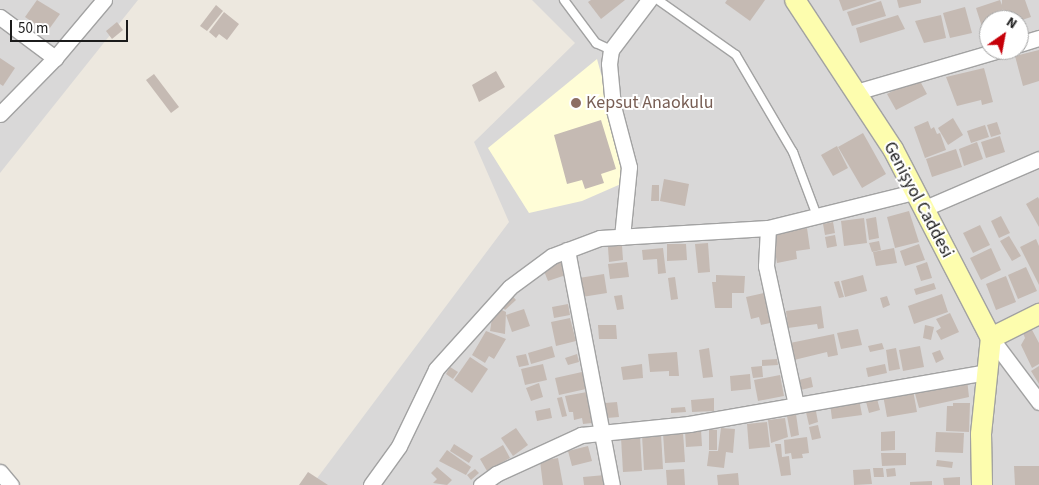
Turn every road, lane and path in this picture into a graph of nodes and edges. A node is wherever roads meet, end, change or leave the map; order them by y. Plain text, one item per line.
1 (104, 0) edge
2 (564, 0) edge
3 (649, 0) edge
4 (658, 0) edge
5 (802, 1) edge
6 (0, 17) edge
7 (611, 50) junction
8 (979, 56) edge
9 (55, 58) junction
10 (856, 92) junction
11 (0, 114) edge
12 (1039, 159) edge
13 (919, 201) junction
14 (817, 216) junction
15 (768, 228) junction
16 (622, 237) junction
17 (567, 250) junction
18 (1039, 314) edge
19 (991, 338) junction
20 (988, 372) junction
21 (1039, 402) edge
22 (796, 405) junction
23 (603, 433) junction
24 (0, 472) edge
25 (11, 485) edge
26 (371, 485) edge
27 (481, 485) edge
28 (612, 485) edge
29 (982, 485) edge

1 - 9 street
2 - 7 lane
3 - 7 street
4 - 14 lane
5 - 10 street, Genişyol Caddesi
6 - 9 street
7 - 16 street
8 - 10 street
9 - 11 street
10 - 13 street, Genişyol Caddesi
12 - 13 street
13 - 14 street
13 - 19 street, Genişyol Caddesi
14 - 15 street
15 - 16 street
15 - 22 street
16 - 17 street
17 - 23 street
17 - 26 street
18 - 19 street
19 - 20 street
19 - 21 street, Genişyol Caddesi
20 - 22 street
20 - 29 street
22 - 23 street
23 - 27 street
23 - 28 street
24 - 25 street

